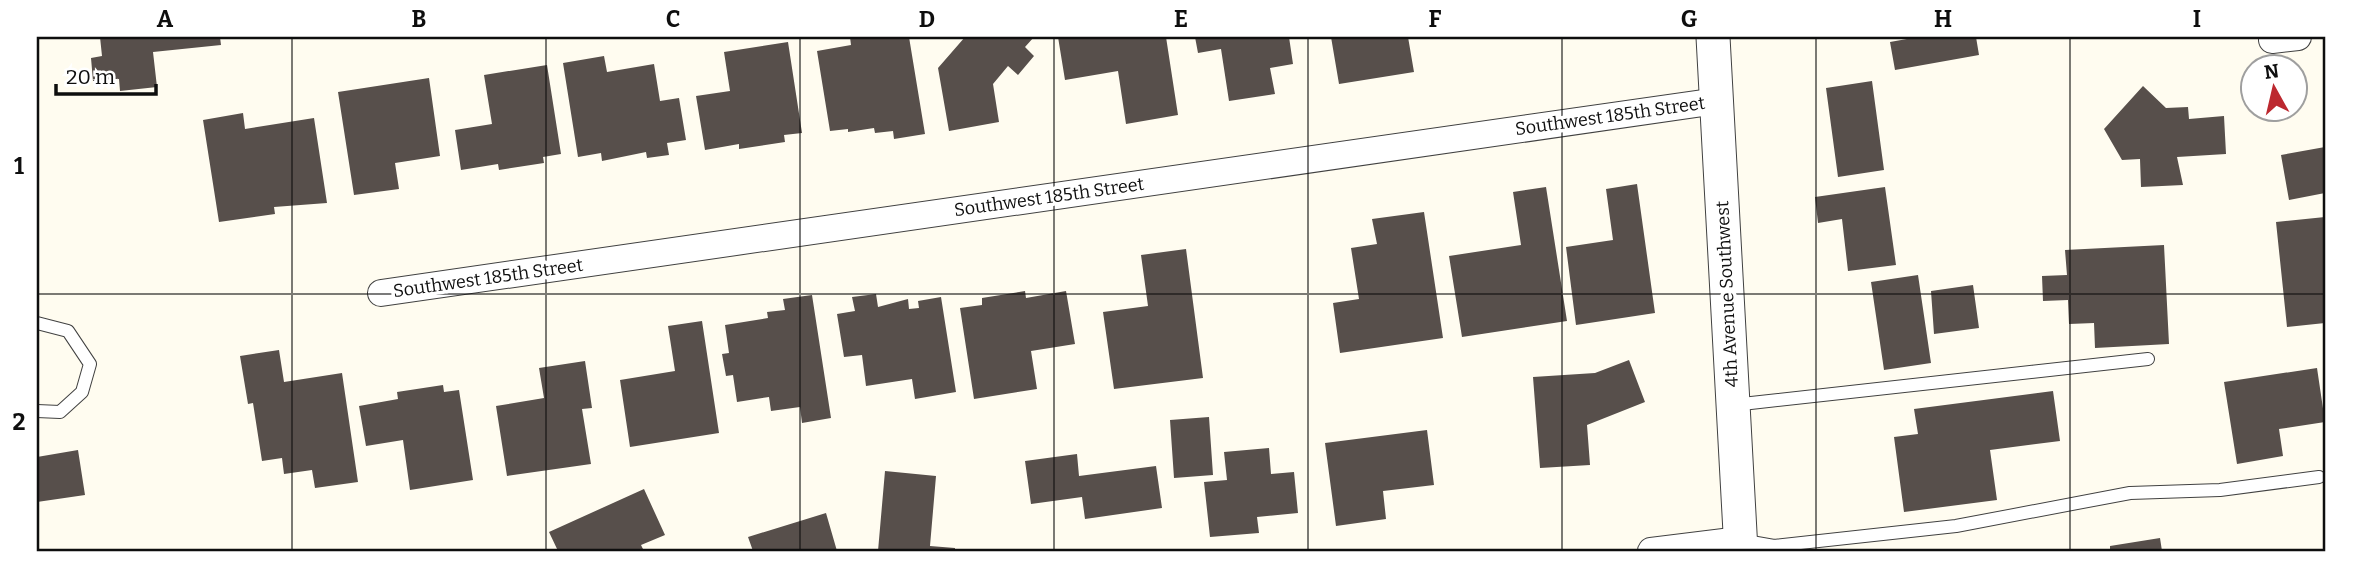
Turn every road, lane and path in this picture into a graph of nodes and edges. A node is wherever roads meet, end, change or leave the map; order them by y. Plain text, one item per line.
1 (1713, 37) edge
2 (2298, 37) edge
3 (2272, 40) dead end
4 (1717, 101) junction
5 (381, 293) dead end
6 (37, 323) edge
7 (2148, 359) dead end
8 (1733, 405) junction
9 (37, 411) edge
10 (2319, 477) dead end
11 (1740, 546) edge
12 (1651, 551) edge

1 - 4 street, 4th Avenue Southwest
2 - 3 street
4 - 5 street, Southwest 185th Street
4 - 8 street, 4th Avenue Southwest
6 - 9 lane
7 - 8 lane
8 - 11 street, 4th Avenue Southwest
10 - 11 lane
11 - 12 street

